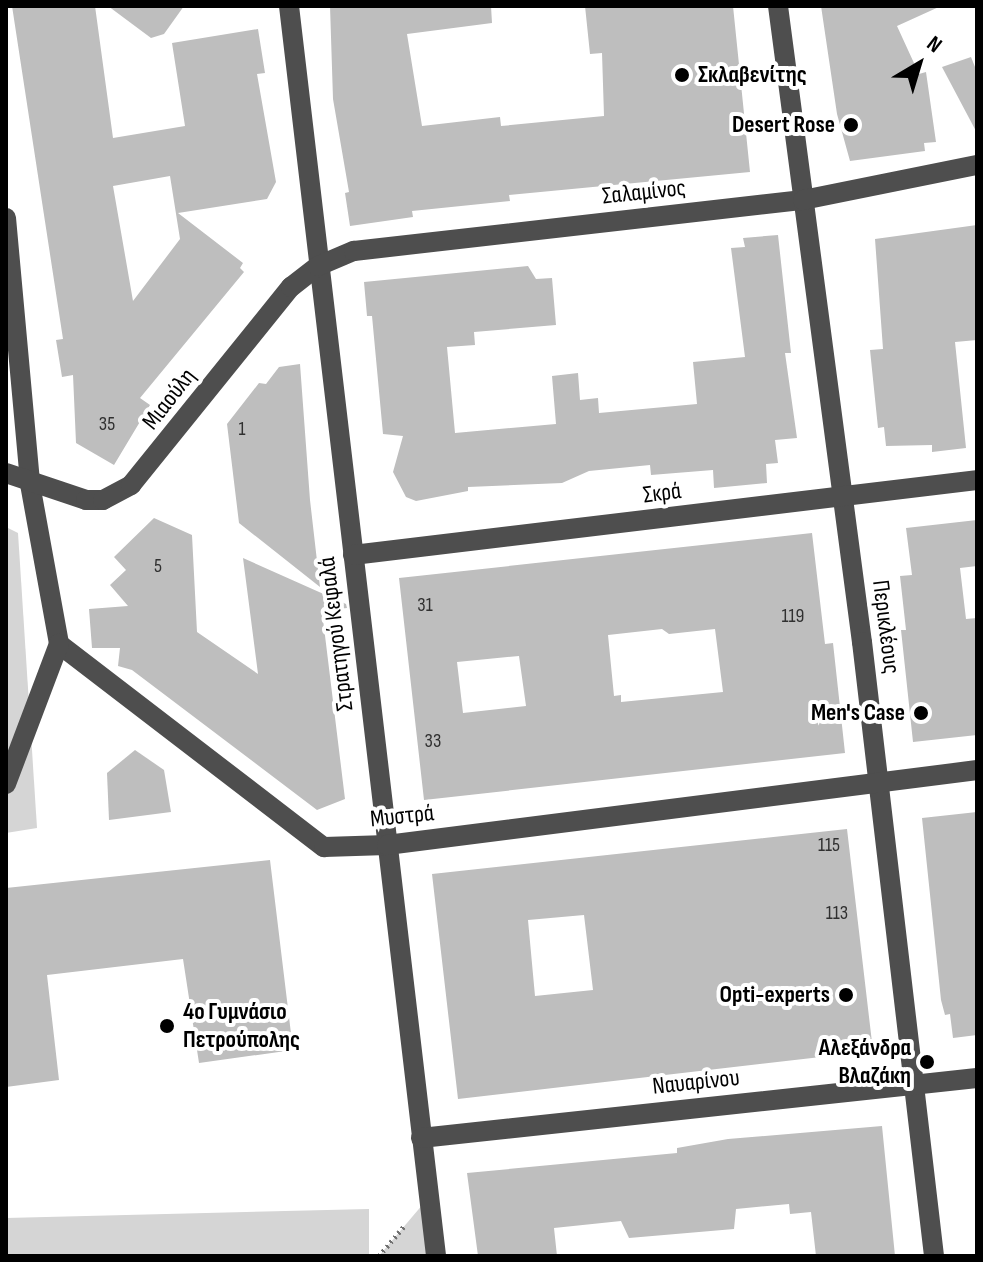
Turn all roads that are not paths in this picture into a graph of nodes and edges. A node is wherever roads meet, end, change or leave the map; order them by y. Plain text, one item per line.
1 (289, 6) edge
2 (778, 6) edge
3 (977, 165) edge
4 (803, 200) junction
5 (6, 218) edge
6 (318, 266) junction
7 (6, 473) edge
8 (977, 480) edge
9 (30, 484) junction
10 (843, 499) junction
11 (353, 555) junction
12 (59, 644) junction
13 (977, 770) edge
14 (878, 782) junction
15 (6, 784) edge
16 (387, 845) junction
17 (977, 1078) edge
18 (913, 1085) junction
19 (421, 1138) junction
20 (436, 1256) edge
21 (934, 1256) edge

1 - 6 street, Στρατηγού Κεφαλά
2 - 4 street, Περικλέους
3 - 4 street, Σαλαμίνος
4 - 6 street, Σαλαμίνος
4 - 10 street, Περικλέους
5 - 9 street
6 - 9 street, Μιαούλη
6 - 11 street, Στρατηγού Κεφαλά
7 - 9 street, Μιαούλη
8 - 10 street, Σκρά
9 - 12 street
10 - 11 street, Σκρά
10 - 14 street, Περικλέους
11 - 16 street, Στρατηγού Κεφαλά
12 - 15 street
12 - 16 street, Μυστρά
13 - 14 street, Μυστρά
14 - 16 street, Μυστρά
14 - 18 street, Περικλέους
16 - 19 street, Στρατηγού Κεφαλά
17 - 18 street, Ναυαρίνου
18 - 19 street, Ναυαρίνου
18 - 21 street, Περικλέους
19 - 20 street, Στρατηγού Κεφαλά

